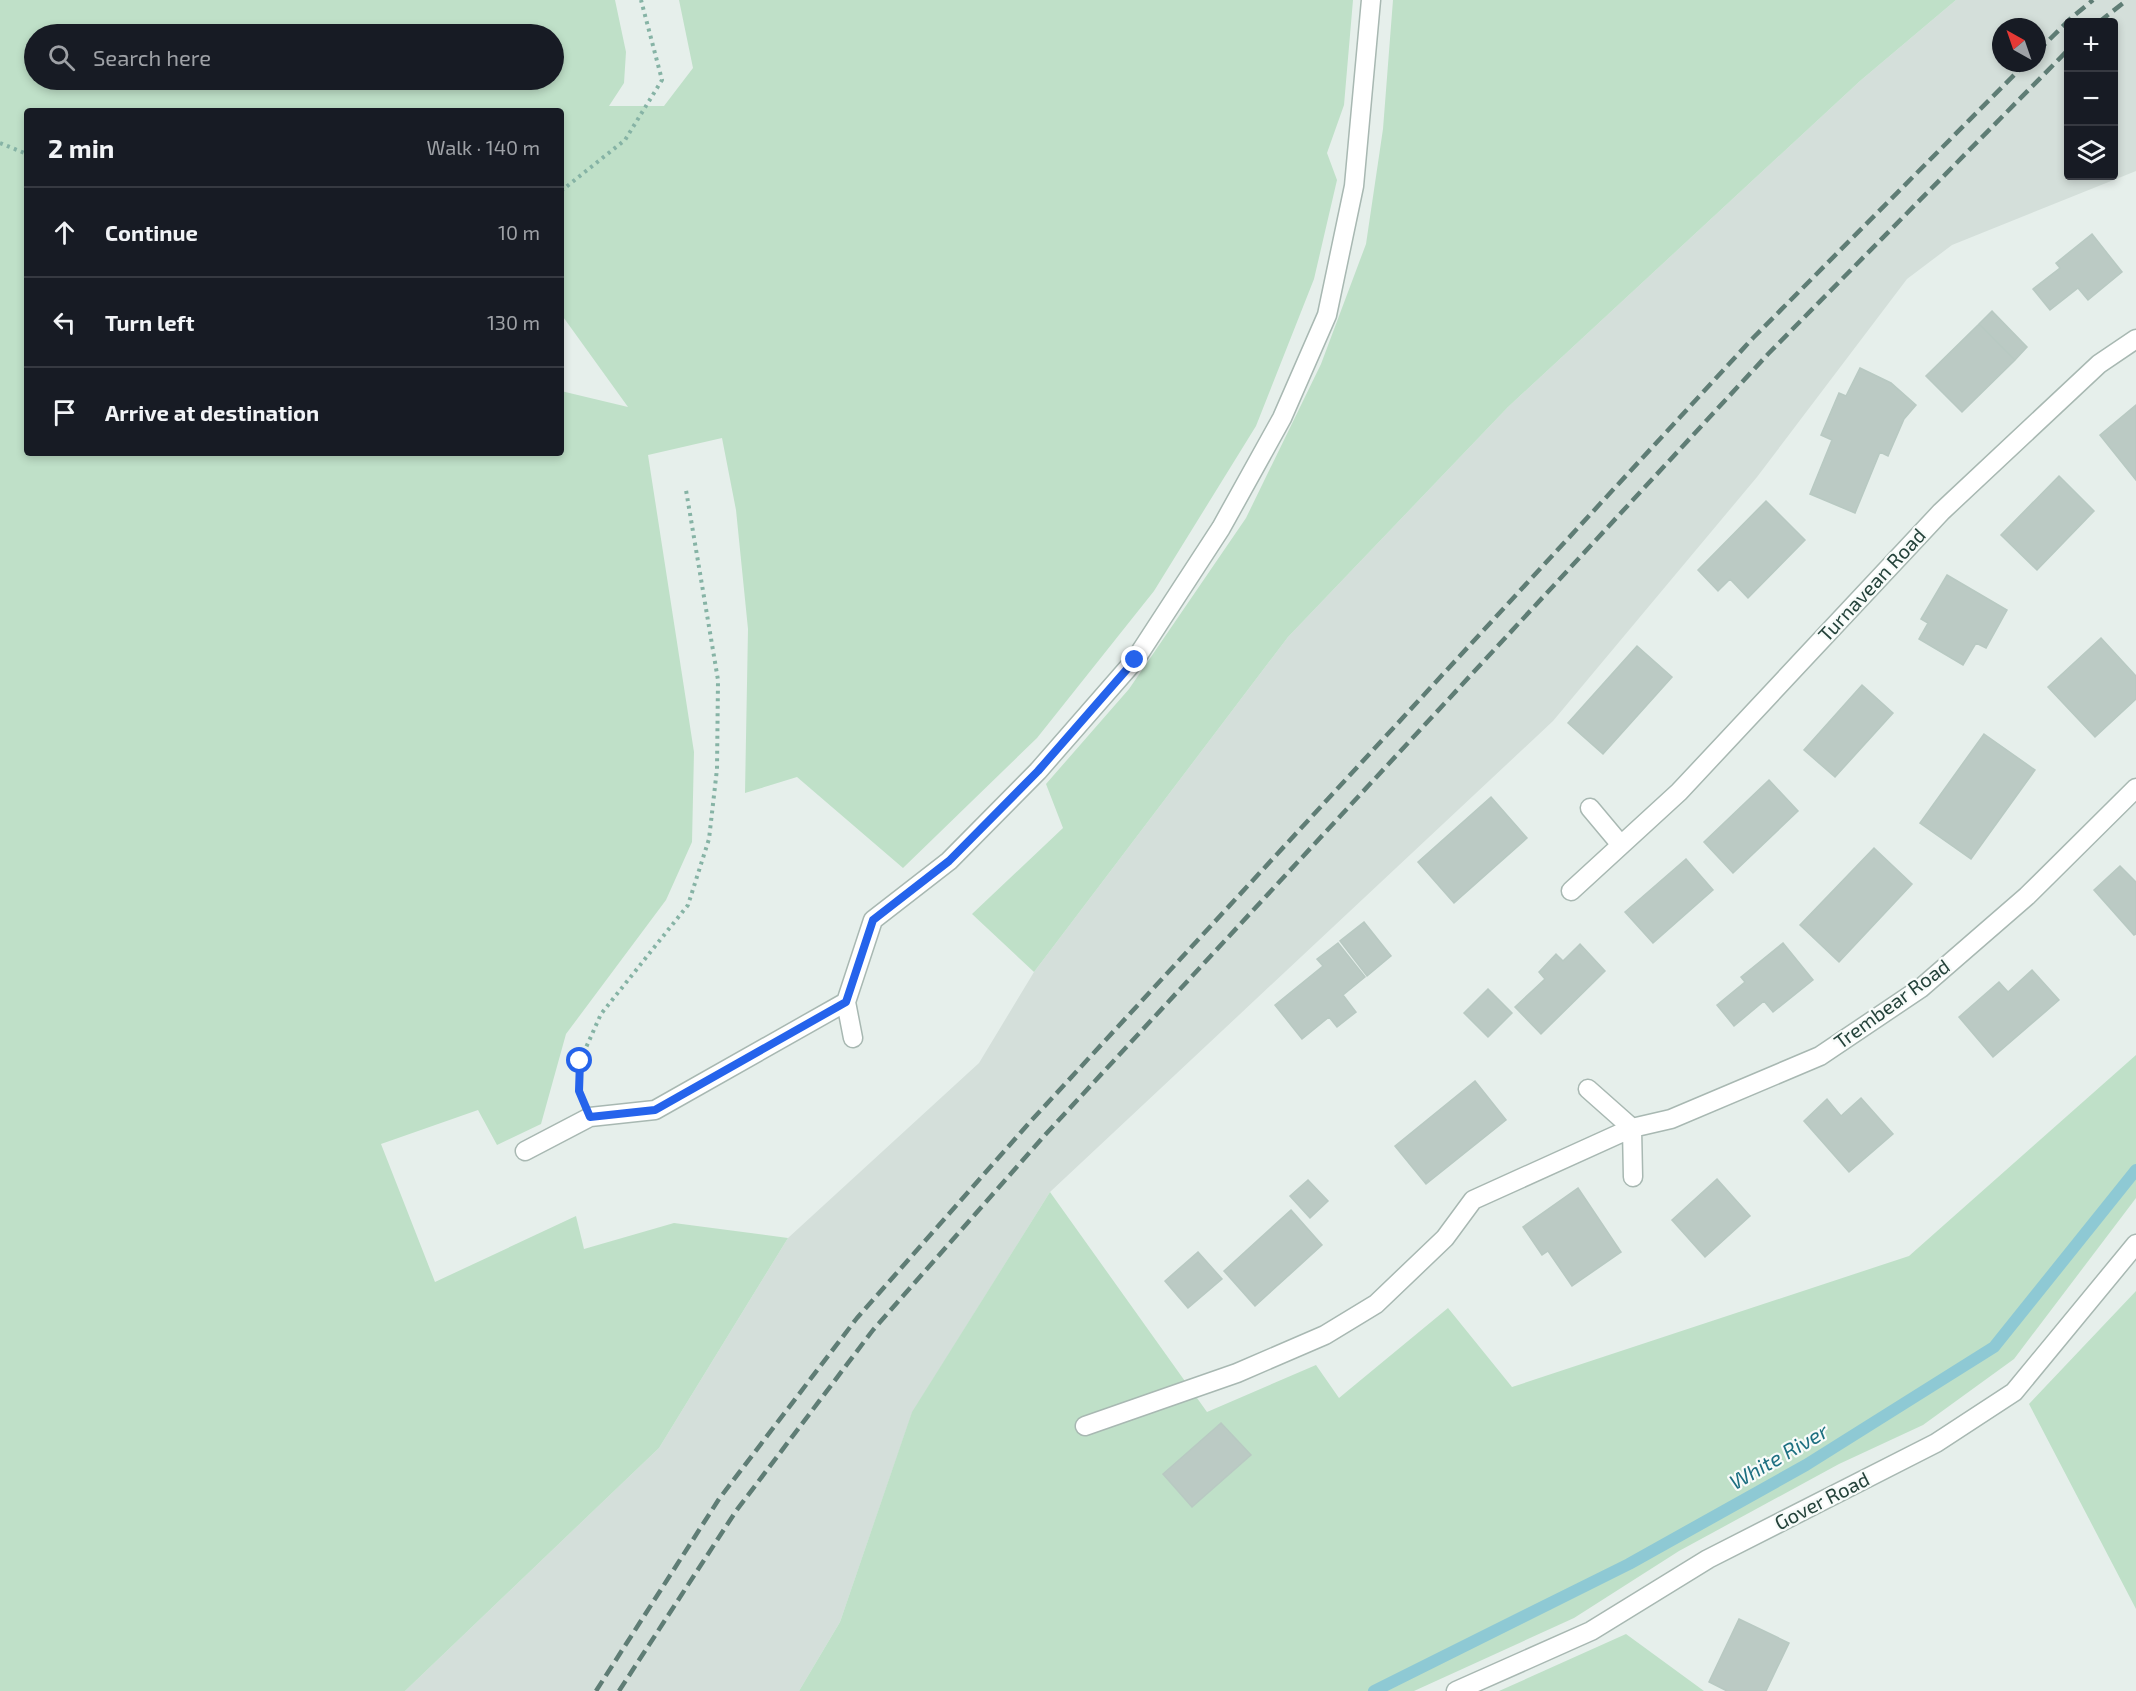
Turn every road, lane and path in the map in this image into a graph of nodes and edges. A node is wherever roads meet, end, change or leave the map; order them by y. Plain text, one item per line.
1 (641, 0) edge
2 (1371, 0) edge
3 (0, 143) edge
4 (24, 153) edge
5 (564, 189) edge
6 (2136, 339) edge
7 (686, 490) dead end
8 (2136, 788) edge
9 (1590, 808) dead end
10 (1621, 845) junction
11 (1570, 891) dead end
12 (846, 1002) junction
13 (853, 1038) dead end
14 (1588, 1089) dead end
15 (590, 1117) junction
16 (1632, 1128) junction
17 (525, 1151) dead end
18 (1633, 1177) dead end
19 (2136, 1244) edge
20 (1085, 1426) dead end
21 (1456, 1691) edge

1 - 5 path
2 - 12 street
3 - 4 path
6 - 10 street, Turnavean Road
7 - 15 path
8 - 16 street, Trembear Road
9 - 10 street
10 - 11 street, Turnavean Road
12 - 13 street
12 - 15 street
14 - 16 street
15 - 17 street
16 - 18 street
16 - 20 street, Trembear Road
19 - 21 street, Gover Road

